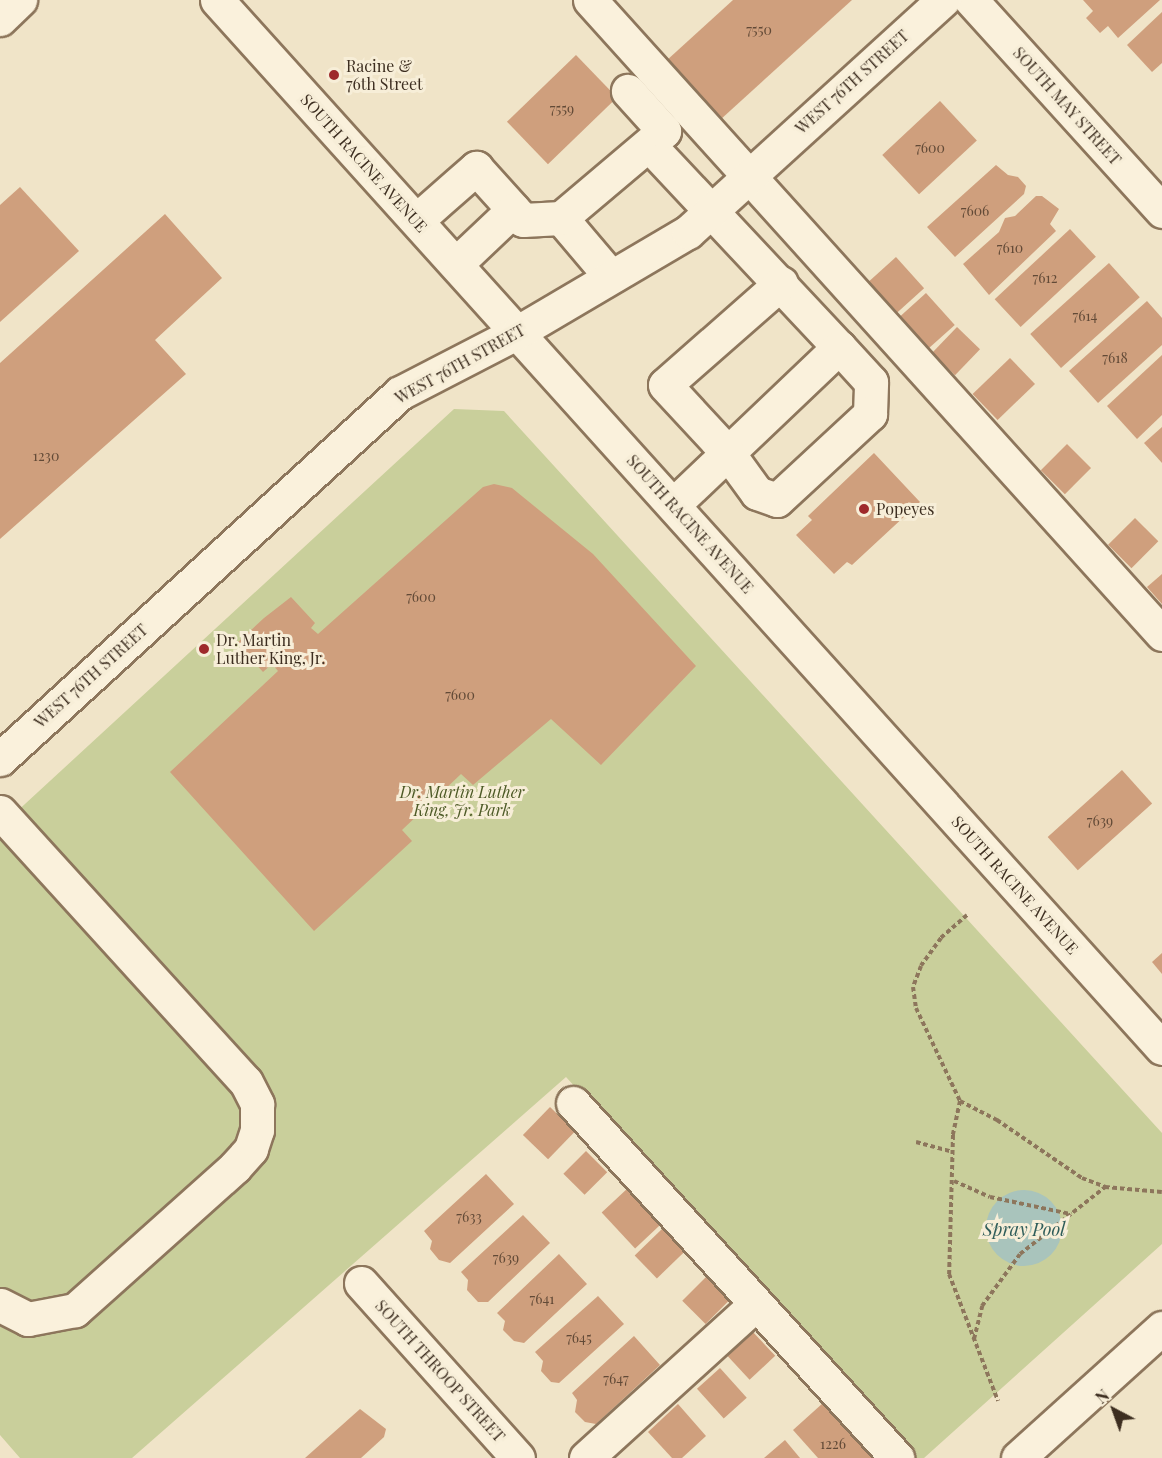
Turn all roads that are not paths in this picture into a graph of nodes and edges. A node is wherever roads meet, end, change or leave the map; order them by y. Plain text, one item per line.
1 (21, 0) edge
2 (217, 0) edge
3 (590, 0) edge
4 (944, 0) edge
5 (971, 0) edge
6 (0, 19) edge
7 (628, 92) dead end
8 (650, 145) junction
9 (749, 176) junction
10 (713, 208) junction
11 (513, 210) junction
12 (1162, 211) edge
13 (561, 218) junction
14 (417, 220) junction
15 (456, 264) junction
16 (611, 277) junction
17 (781, 283) junction
18 (518, 332) junction
19 (839, 347) junction
20 (728, 453) junction
21 (673, 505) junction
22 (1162, 634) edge
23 (0, 759) edge
24 (0, 812) edge
25 (1162, 1048) edge
26 (573, 1103) dead end
27 (361, 1283) dead end
28 (0, 1305) edge
29 (755, 1305) junction
30 (1162, 1328) edge
31 (1021, 1457) edge
32 (518, 1458) edge
33 (586, 1458) edge
34 (897, 1458) edge

1 - 6 street
2 - 14 street, SOUTH RACINE AVENUE
3 - 9 street
4 - 9 street, WEST 76TH STREET
5 - 12 street, SOUTH MAY STREET
7 - 8 street
8 - 10 street
8 - 13 street
9 - 10 street, WEST 76TH STREET
9 - 22 street
10 - 16 street, WEST 76TH STREET
10 - 17 street
11 - 13 street
11 - 14 street
11 - 15 street
13 - 16 street
14 - 15 street, SOUTH RACINE AVENUE
15 - 18 street, SOUTH RACINE AVENUE
16 - 18 street, WEST 76TH STREET
17 - 19 street
17 - 20 street
18 - 21 street, SOUTH RACINE AVENUE
18 - 23 street, WEST 76TH STREET
19 - 20 street
19 - 20 street
20 - 21 street
21 - 25 street, SOUTH RACINE AVENUE
24 - 28 street
26 - 29 street
27 - 32 street, SOUTH THROOP STREET
29 - 33 street
29 - 34 street
30 - 31 street

